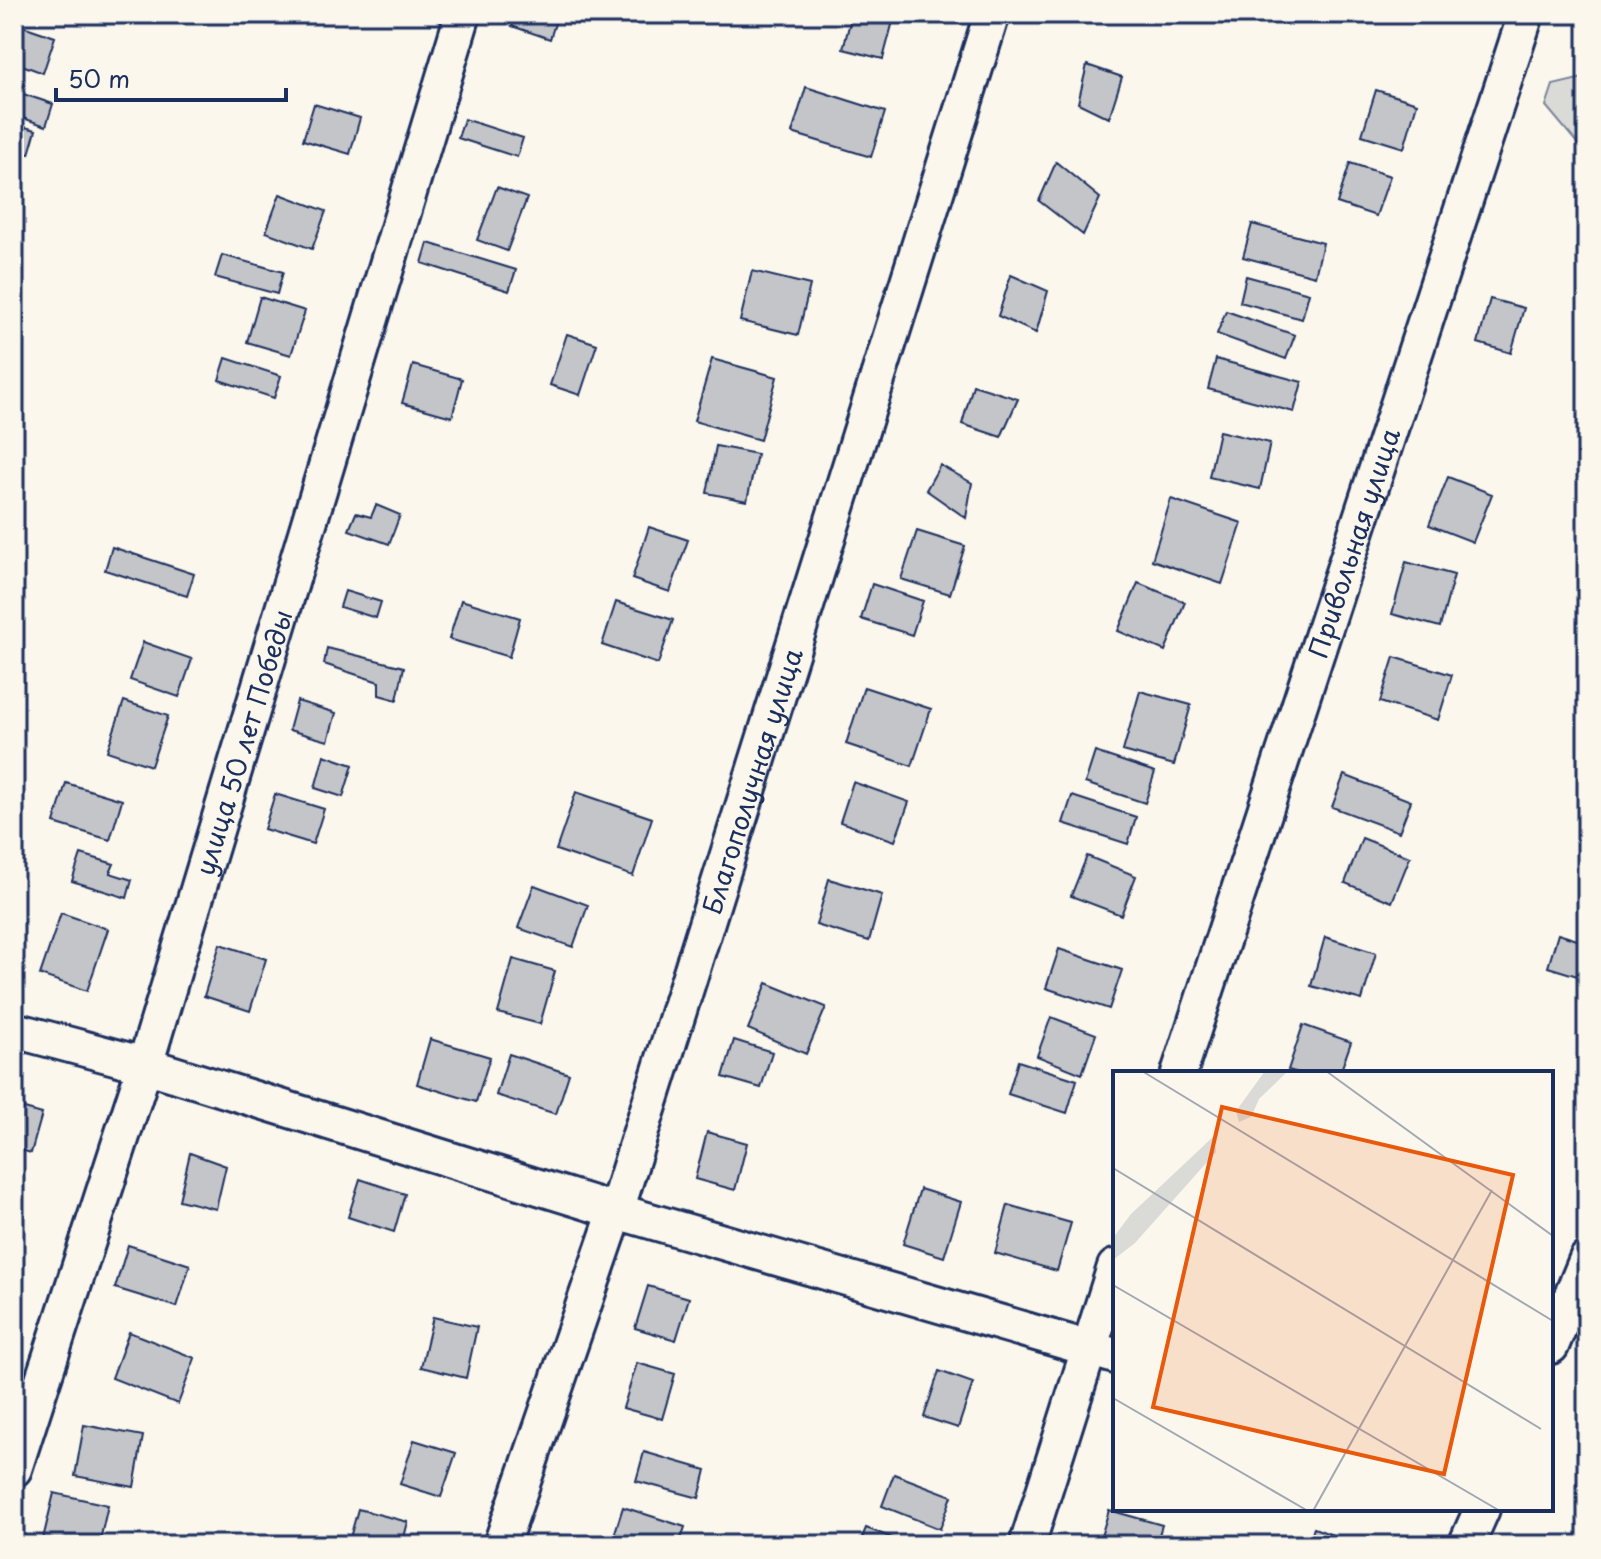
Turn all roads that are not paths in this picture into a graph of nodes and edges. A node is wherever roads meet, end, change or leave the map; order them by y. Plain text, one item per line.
1 (463, 14) edge
2 (992, 14) edge
3 (1526, 14) edge
4 (14, 1030) edge
5 (145, 1065) junction
6 (1180, 1071) edge
7 (616, 1211) junction
8 (1587, 1259) edge
9 (1113, 1280) edge
10 (1553, 1341) edge
11 (1102, 1352) edge
12 (14, 1469) edge
13 (1481, 1511) edge
14 (501, 1545) edge
15 (1027, 1545) edge
16 (1466, 1545) edge

1 - 5 street, улица 50 лет Победы
2 - 7 street, Благополучная улица
3 - 6 street, Привольная улица
4 - 5 street
5 - 7 street
5 - 12 street, улица 50 лет Победы
7 - 11 street
7 - 14 street, Благополучная улица
8 - 10 street
9 - 11 street
11 - 15 street
13 - 16 street

